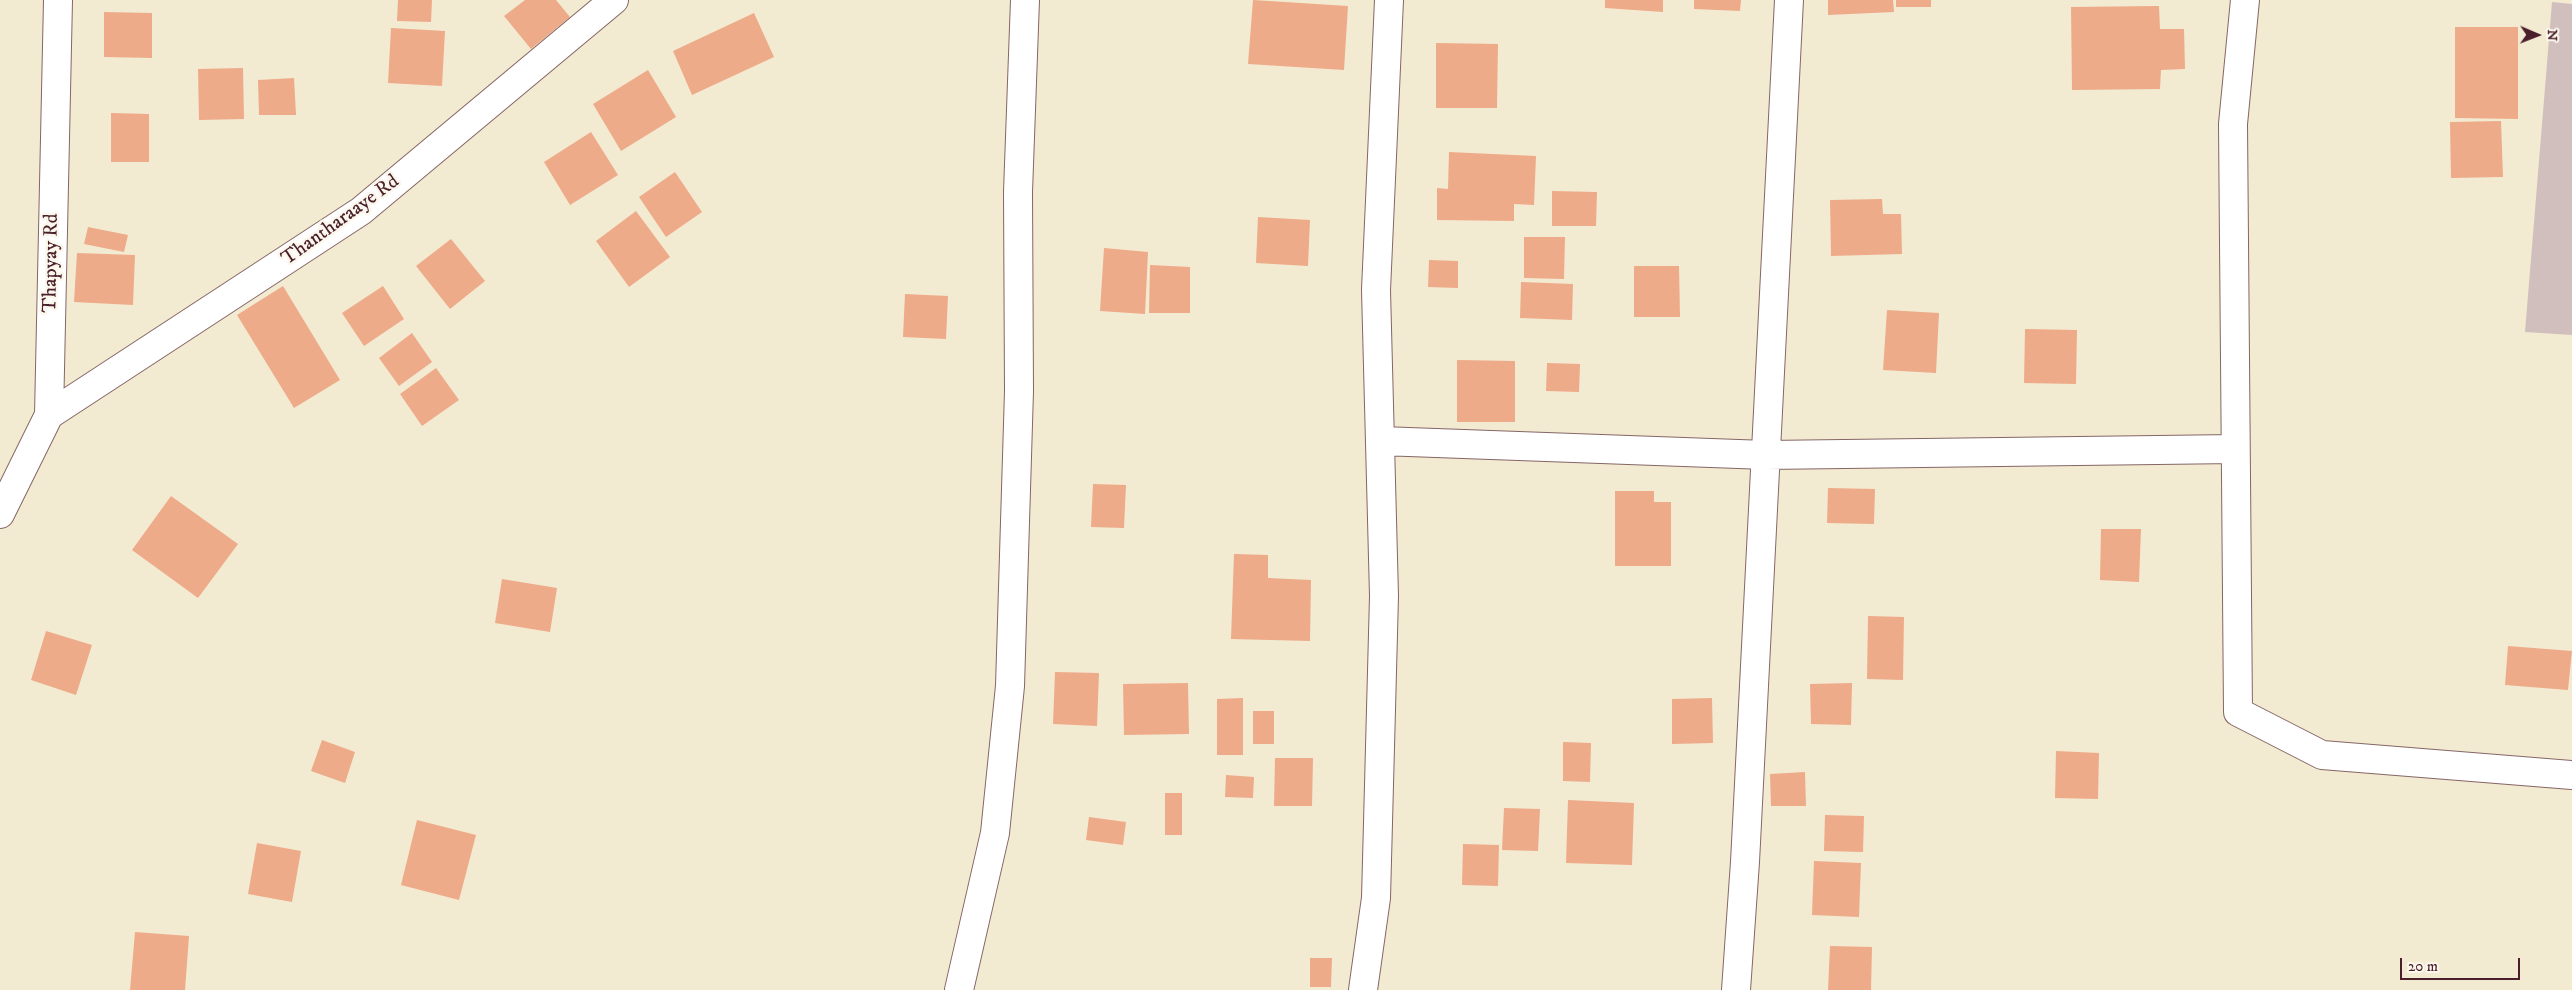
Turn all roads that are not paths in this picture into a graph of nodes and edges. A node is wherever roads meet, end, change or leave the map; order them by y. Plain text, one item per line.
1 (58, 0) edge
2 (614, 0) edge
3 (1025, 0) edge
4 (1389, 0) edge
5 (1789, 0) edge
6 (2245, 0) edge
7 (49, 415) junction
8 (1380, 441) junction
9 (2235, 449) junction
10 (1766, 454) junction
11 (0, 514) edge
12 (2572, 775) edge
13 (959, 990) edge
14 (1363, 990) edge
15 (1736, 990) edge

1 - 7 street, Thapyay Rd
2 - 7 street, Thantharaaye Rd
3 - 13 street
4 - 8 street
5 - 10 street
6 - 9 street
7 - 11 street, Thapyay Rd
8 - 10 street
8 - 14 street
9 - 10 street
9 - 12 street
10 - 15 street

